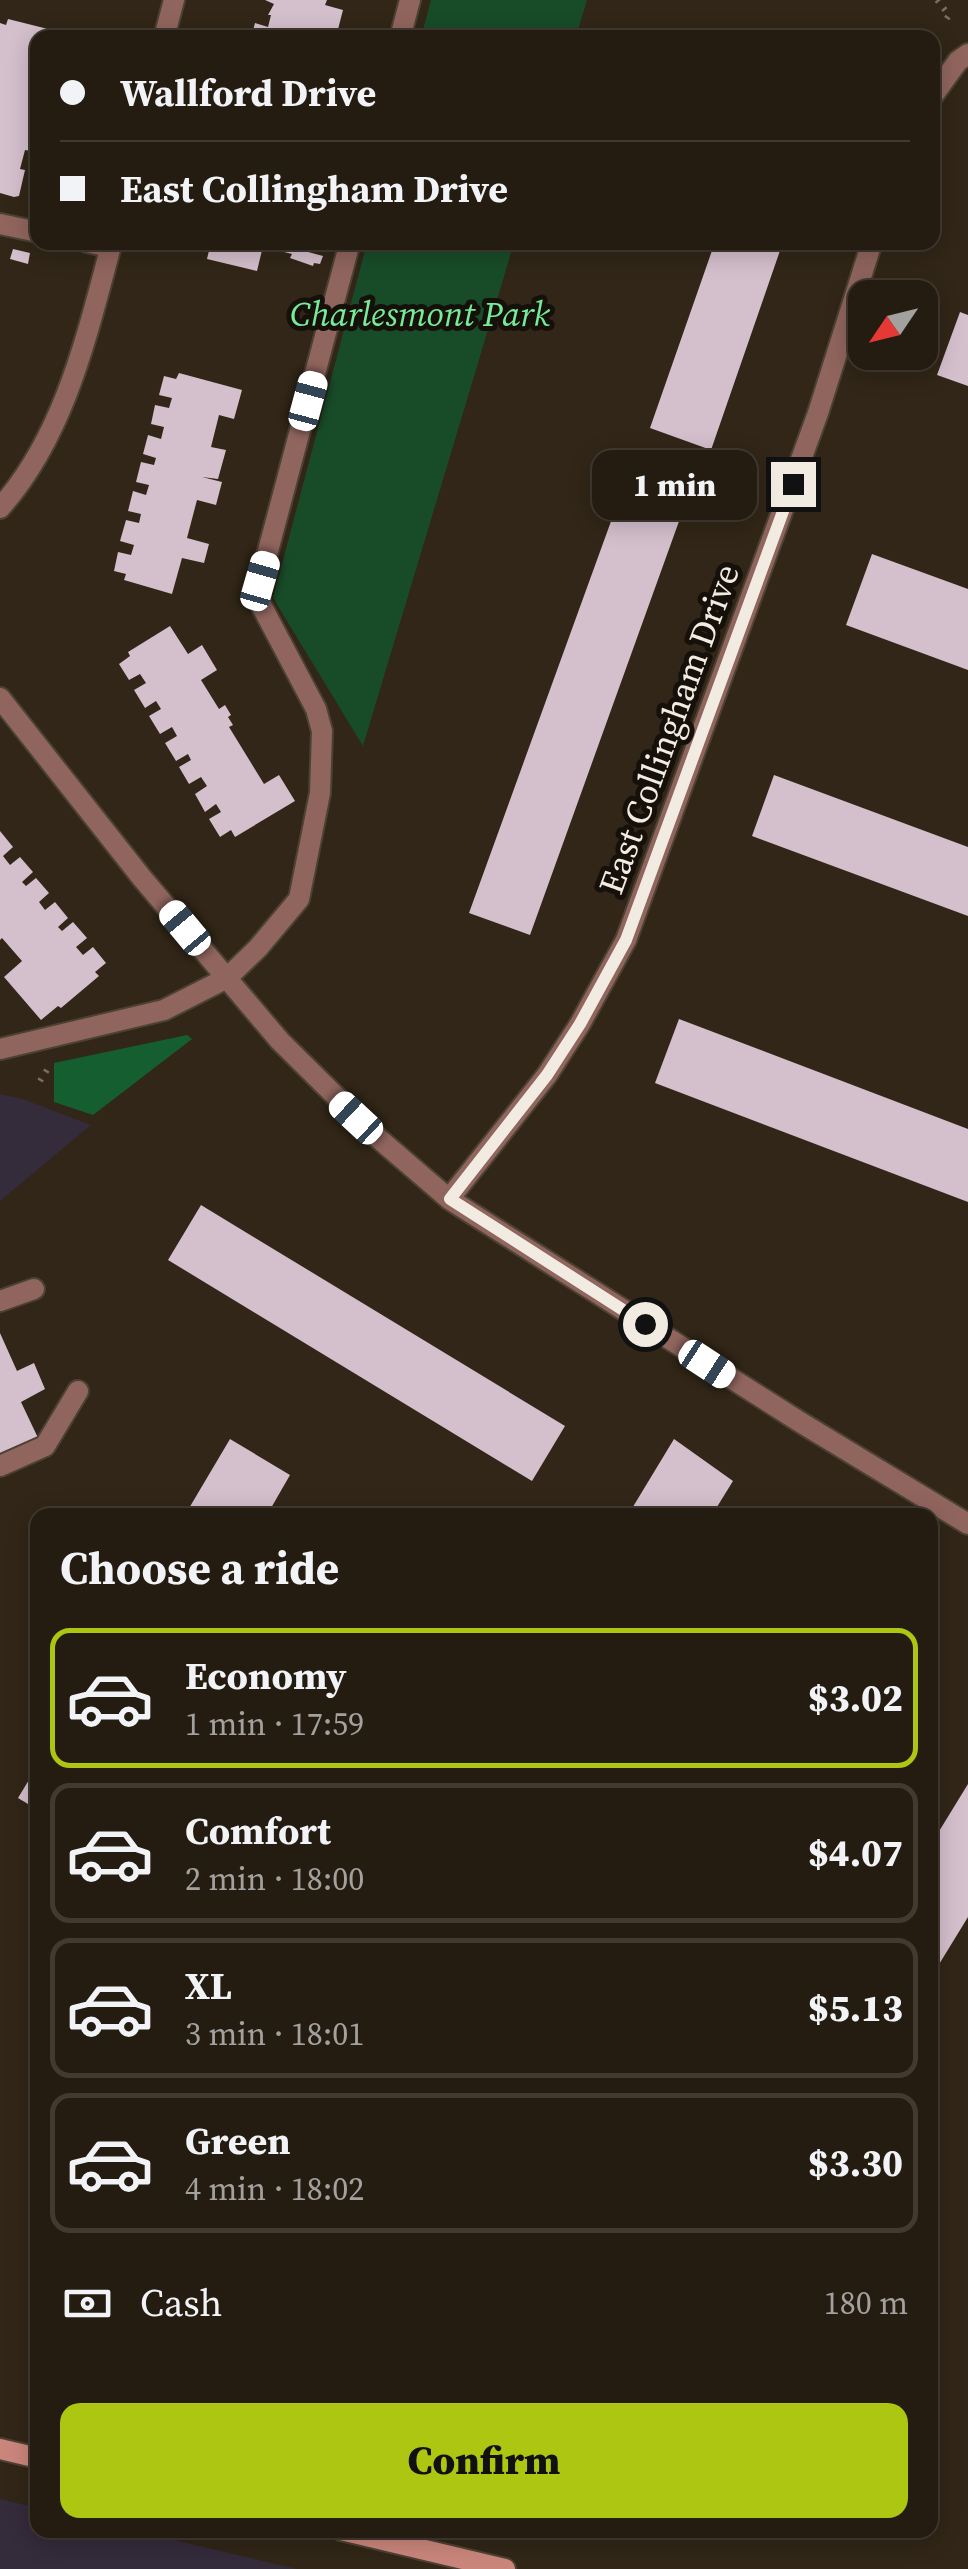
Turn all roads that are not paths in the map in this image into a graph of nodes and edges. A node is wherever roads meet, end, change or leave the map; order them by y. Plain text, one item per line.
1 (174, 0) edge
2 (410, 0) edge
3 (166, 30) edge
4 (402, 30) edge
5 (968, 54) edge
6 (940, 86) edge
7 (0, 224) edge
8 (30, 230) edge
9 (110, 250) edge
10 (348, 250) edge
11 (869, 250) edge
12 (0, 508) edge
13 (0, 698) edge
14 (227, 978) junction
15 (0, 1048) edge
16 (450, 1199) junction
17 (34, 1289) dead end
18 (0, 1301) edge
19 (78, 1392) dead end
20 (0, 1466) edge
21 (968, 1524) edge
22 (0, 2449) edge
23 (30, 2456) edge
24 (375, 2538) edge
25 (505, 2569) edge

1 - 3 street
2 - 4 street
5 - 6 street
7 - 8 street
9 - 12 street
10 - 14 street
11 - 16 street, East Collingham Drive
13 - 14 street
14 - 15 street
14 - 16 street
16 - 21 street
17 - 18 street
19 - 20 street
22 - 23 street
24 - 25 street

